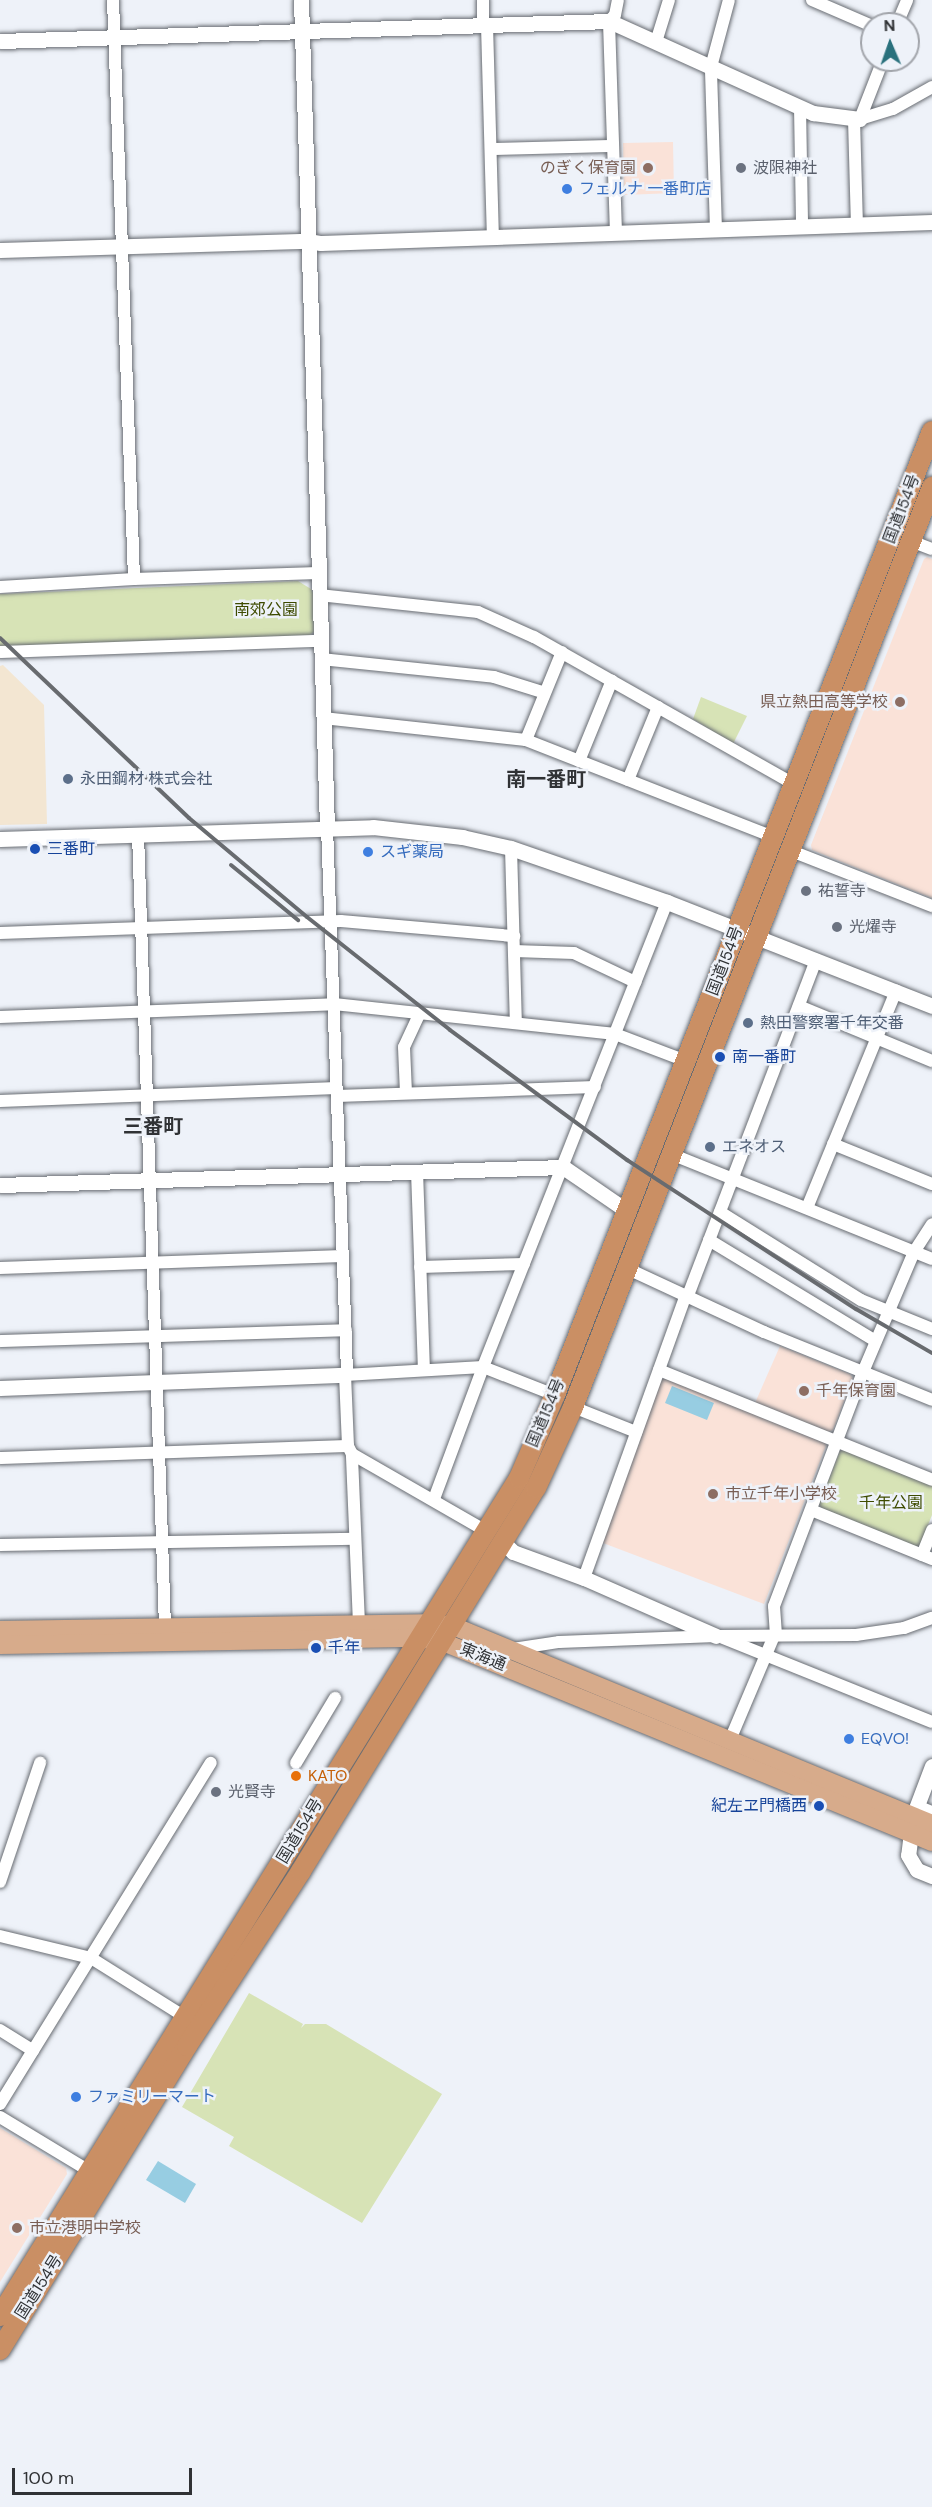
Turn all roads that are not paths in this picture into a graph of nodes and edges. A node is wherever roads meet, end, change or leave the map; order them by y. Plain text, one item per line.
1 (113, 0) edge
2 (301, 0) edge
3 (483, 0) edge
4 (618, 0) edge
5 (669, 0) edge
6 (729, 0) edge
7 (812, 0) edge
8 (609, 21) junction
9 (860, 22) edge
10 (485, 25) junction
11 (301, 31) junction
12 (115, 37) junction
13 (0, 41) edge
14 (656, 42) junction
15 (711, 67) junction
16 (878, 72) edge
17 (932, 87) edge
18 (800, 107) junction
19 (857, 119) junction
20 (613, 146) junction
21 (491, 149) junction
22 (932, 222) edge
23 (857, 225) junction
24 (802, 227) junction
25 (716, 230) junction
26 (616, 233) junction
27 (493, 237) junction
28 (308, 241) junction
29 (122, 247) junction
30 (0, 250) edge
31 (932, 431) edge
32 (932, 487) edge
33 (911, 541) junction
34 (932, 549) edge
35 (318, 573) junction
36 (134, 579) junction
37 (0, 587) edge
38 (319, 595) junction
39 (321, 641) junction
40 (0, 652) edge
41 (562, 652) junction
42 (321, 658) junction
43 (612, 681) junction
44 (545, 693) junction
45 (658, 707) junction
46 (323, 718) junction
47 (526, 740) junction
48 (579, 760) junction
49 (628, 780) junction
50 (794, 784) junction
51 (327, 827) junction
52 (138, 834) junction
53 (774, 837) junction
54 (0, 839) edge
55 (511, 848) junction
56 (789, 850) junction
57 (667, 902) junction
58 (932, 906) edge
59 (330, 921) junction
60 (141, 928) junction
61 (738, 929) junction
62 (0, 933) edge
63 (514, 936) junction
64 (757, 936) junction
65 (514, 951) junction
66 (816, 960) junction
67 (635, 982) junction
68 (896, 992) junction
69 (334, 1004) junction
70 (799, 1006) junction
71 (932, 1006) edge
72 (144, 1011) junction
73 (420, 1013) junction
74 (0, 1017) edge
75 (516, 1023) junction
76 (615, 1034) junction
77 (877, 1038) junction
78 (686, 1061) junction
79 (932, 1061) edge
80 (595, 1088) junction
81 (337, 1092) junction
82 (406, 1094) junction
83 (147, 1096) junction
84 (0, 1101) edge
85 (833, 1144) junction
86 (671, 1154) junction
87 (563, 1167) junction
88 (417, 1171) junction
89 (340, 1173) junction
90 (732, 1178) junction
91 (150, 1180) junction
92 (932, 1184) edge
93 (0, 1185) edge
94 (807, 1208) junction
95 (627, 1211) junction
96 (720, 1212) junction
97 (932, 1224) edge
98 (709, 1240) junction
99 (914, 1252) junction
100 (343, 1256) junction
101 (932, 1259) edge
102 (153, 1263) junction
103 (524, 1264) junction
104 (420, 1267) junction
105 (0, 1268) edge
106 (626, 1268) junction
107 (686, 1297) junction
108 (888, 1312) junction
109 (932, 1329) edge
110 (346, 1330) junction
111 (155, 1336) junction
112 (0, 1341) edge
113 (876, 1341) junction
114 (483, 1367) junction
115 (424, 1370) junction
116 (659, 1370) junction
117 (863, 1372) junction
118 (346, 1374) junction
119 (157, 1382) junction
120 (0, 1388) edge
121 (555, 1395) junction
122 (932, 1400) edge
123 (573, 1407) junction
124 (636, 1432) junction
125 (837, 1442) junction
126 (350, 1450) junction
127 (159, 1452) junction
128 (0, 1458) edge
129 (932, 1480) edge
130 (434, 1499) junction
131 (811, 1510) junction
132 (932, 1530) edge
133 (486, 1531) junction
134 (356, 1539) junction
135 (162, 1542) junction
136 (503, 1542) junction
137 (0, 1545) edge
138 (927, 1557) edge
139 (584, 1578) junction
140 (932, 1618) edge
141 (359, 1624) junction
142 (165, 1627) junction
143 (0, 1630) edge
144 (424, 1631) junction
145 (448, 1634) junction
146 (775, 1635) junction
147 (716, 1636) junction
148 (0, 1645) edge
149 (506, 1650) junction
150 (766, 1656) junction
151 (335, 1698) dead end
152 (932, 1722) edge
153 (730, 1740) junction
154 (39, 1763) dead end
155 (211, 1763) dead end
156 (296, 1763) dead end
157 (932, 1766) edge
158 (932, 1812) edge
159 (913, 1818) junction
160 (932, 1824) edge
161 (932, 1842) edge
162 (932, 1876) edge
163 (0, 1882) edge
164 (0, 1936) edge
165 (91, 1958) junction
166 (185, 2017) junction
167 (0, 2030) edge
168 (33, 2051) junction
169 (0, 2104) edge
170 (0, 2117) edge
171 (98, 2176) junction
172 (0, 2316) edge
173 (0, 2350) edge

1 - 12 street
2 - 11 street
3 - 10 street
4 - 8 street
5 - 14 street
6 - 15 street
7 - 9 street
8 - 10 street
8 - 14 street
8 - 20 street
10 - 11 street
10 - 21 street
11 - 12 street
11 - 28 street
12 - 13 street
12 - 29 street
14 - 15 street
15 - 18 street
15 - 25 street
16 - 19 street
17 - 19 street
18 - 19 street
18 - 24 street
19 - 23 street
20 - 21 street
20 - 26 street
21 - 27 street
22 - 23 street
23 - 24 street
24 - 25 street
25 - 26 street
26 - 27 street
27 - 28 street
28 - 29 street
28 - 35 street
29 - 30 street
29 - 36 street
31 - 50 highway, 国道154号
32 - 33 highway, 国道154号
33 - 34 street
33 - 56 highway, 国道154号
35 - 36 street
35 - 38 street
36 - 37 street
38 - 39 street
38 - 41 street
39 - 40 street
39 - 42 street
41 - 43 street
41 - 44 street
42 - 44 street
42 - 46 street
43 - 45 street
43 - 48 street
44 - 47 street
45 - 49 street
45 - 50 street
46 - 47 street
46 - 51 street
47 - 48 street
48 - 49 street
49 - 53 street
50 - 53 highway, 国道154号
51 - 52 street
51 - 55 street
51 - 59 street
52 - 54 street
52 - 60 street
53 - 61 highway, 国道154号
55 - 57 street
55 - 63 street
56 - 58 street
56 - 64 highway, 国道154号
57 - 61 street
57 - 67 street
59 - 60 street
59 - 63 street
59 - 69 street
60 - 62 street
60 - 72 street
61 - 64 street
61 - 78 highway, 国道154号
63 - 65 street
64 - 66 street
64 - 86 highway, 国道154号
65 - 67 street
65 - 75 street
66 - 68 street
66 - 70 street
67 - 76 street
68 - 71 street
68 - 77 street
69 - 72 street
69 - 73 street
69 - 81 street
70 - 77 street
70 - 90 street
72 - 74 street
72 - 83 street
73 - 75 street
73 - 82 street
75 - 76 street
76 - 78 street
76 - 80 street
77 - 79 street
77 - 85 street
78 - 95 highway, 国道154号
80 - 82 street
80 - 87 street
81 - 82 street
81 - 83 street
81 - 89 street
83 - 84 street
83 - 91 street
85 - 92 street
85 - 94 street
86 - 90 street
86 - 106 highway, 国道154号
87 - 88 street
87 - 95 street
87 - 103 street
88 - 89 street
88 - 104 street
89 - 91 street
89 - 100 street
90 - 94 street
90 - 96 street
91 - 93 street
91 - 102 street
94 - 99 street
95 - 121 highway, 国道154号
96 - 98 street
96 - 108 street
97 - 99 street
98 - 107 street
98 - 113 street
99 - 101 street
99 - 108 street
100 - 102 street
100 - 110 street
102 - 105 street
102 - 111 street
103 - 104 street
103 - 114 street
104 - 115 street
106 - 107 street
106 - 123 highway, 国道154号
107 - 116 street
107 - 117 street
108 - 109 street
108 - 113 street
110 - 111 street
110 - 118 street
111 - 112 street
111 - 119 street
113 - 117 street
114 - 115 street
114 - 121 street
114 - 130 street
115 - 118 street
116 - 124 street
116 - 125 street
117 - 122 street
117 - 125 street
118 - 119 street
118 - 126 street
119 - 120 street
119 - 127 street
121 - 133 highway, 国道154号
123 - 124 street
123 - 136 highway, 国道154号
124 - 139 street
125 - 129 street
125 - 131 street
126 - 127 street
126 - 130 street
126 - 134 street
127 - 128 street
127 - 135 street
130 - 133 street
131 - 138 street
131 - 146 street
132 - 138 street
133 - 144 highway, 国道154号
134 - 135 street
134 - 141 street
135 - 137 street
135 - 142 street
136 - 139 street
136 - 145 highway, 国道154号
139 - 147 street
140 - 146 street
141 - 142 main road, 東海通
141 - 144 main road, 東海通
142 - 143 main road, 東海通
144 - 145 main road, 東海通
144 - 148 main road, 東海通
144 - 166 highway, 国道154号
145 - 149 main road, 東海通
145 - 159 main road, 東海通
145 - 171 highway, 国道154号
146 - 147 street
146 - 150 street
147 - 149 street
147 - 150 street
149 - 153 main road, 東海通
150 - 152 street
150 - 153 street
151 - 156 street
153 - 159 main road, 東海通
154 - 163 street
155 - 165 street
157 - 159 street
158 - 159 street
159 - 160 main road, 東海通
159 - 161 main road, 東海通
159 - 162 street
164 - 165 street
165 - 166 street
165 - 168 street
166 - 171 highway, 国道154号
167 - 168 street
168 - 169 street
170 - 171 street
171 - 172 highway, 国道154号
171 - 173 highway, 国道154号

